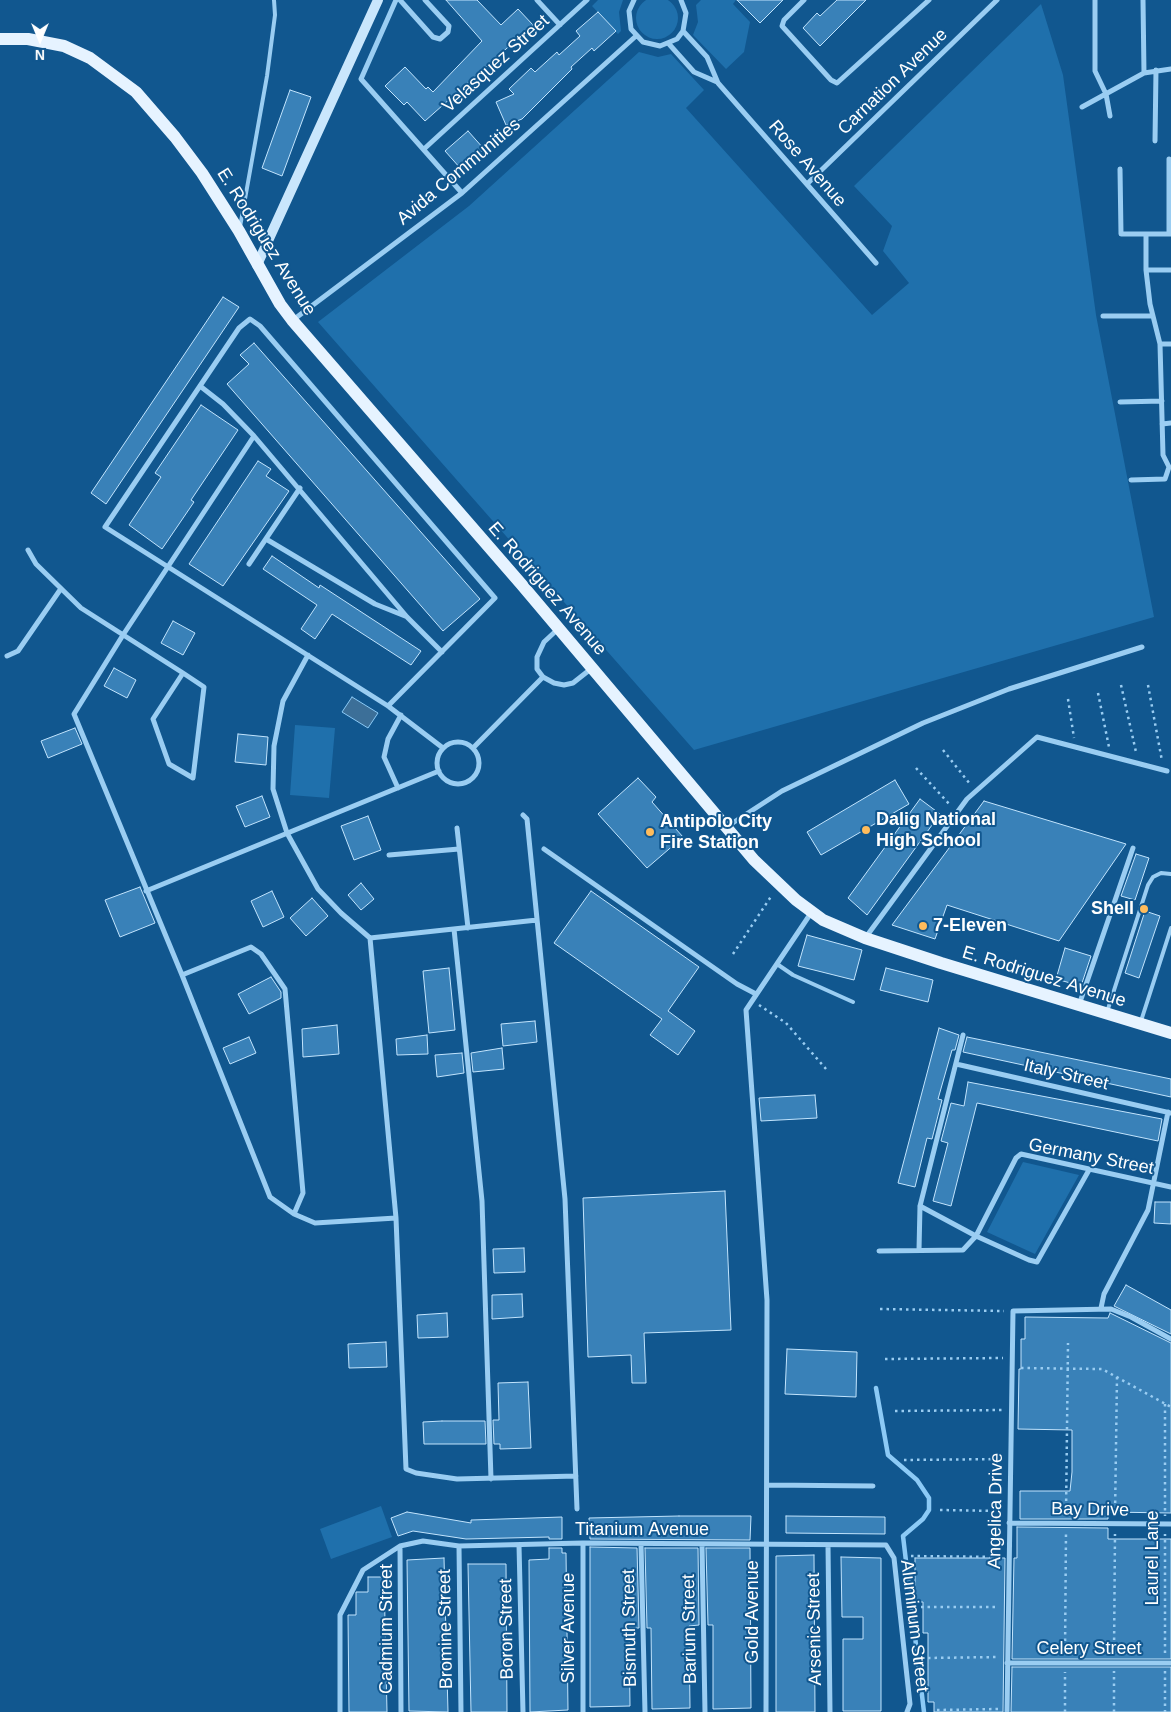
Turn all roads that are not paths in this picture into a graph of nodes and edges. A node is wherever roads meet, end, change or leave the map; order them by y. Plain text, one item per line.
1 (274, 0) edge
2 (378, 0) edge
3 (396, 0) edge
4 (400, 0) edge
5 (425, 0) edge
6 (537, 0) edge
7 (587, 0) edge
8 (634, 0) edge
9 (681, 0) edge
10 (804, 0) edge
11 (929, 0) edge
12 (998, 0) edge
13 (1095, 0) edge
14 (1143, 0) edge
15 (560, 25) junction
16 (683, 31) junction
17 (636, 36) junction
18 (0, 39) edge
19 (669, 44) junction
20 (1171, 69) edge
21 (1156, 70) junction
22 (1144, 73) junction
23 (718, 83) junction
24 (1106, 94) junction
25 (1082, 107) dead end
26 (1110, 116) dead end
27 (1155, 141) dead end
28 (424, 149) junction
29 (1169, 159) dead end
30 (1120, 169) dead end
31 (807, 184) junction
32 (462, 193) junction
33 (239, 231) junction
34 (1146, 234) junction
35 (1170, 234) edge
36 (876, 263) dead end
37 (257, 265) junction
38 (1146, 270) junction
39 (1171, 270) edge
40 (1102, 316) dead end
41 (1152, 316) junction
42 (292, 320) junction
43 (1160, 344) junction
44 (1171, 344) edge
45 (200, 386) junction
46 (1162, 401) junction
47 (1120, 402) dead end
48 (1171, 423) edge
49 (1162, 424) junction
50 (254, 436) junction
51 (1170, 467) edge
52 (1130, 480) dead end
53 (300, 488) junction
54 (266, 538) junction
55 (28, 550) dead end
56 (249, 564) dead end
57 (166, 568) junction
58 (60, 590) junction
59 (407, 617) junction
60 (558, 629) junction
61 (122, 634) junction
62 (1142, 647) dead end
63 (442, 652) junction
64 (308, 655) junction
65 (7, 656) dead end
66 (592, 668) junction
67 (183, 673) junction
68 (543, 678) junction
69 (388, 706) junction
70 (401, 715) junction
71 (443, 748) junction
72 (473, 748) junction
73 (439, 771) junction
74 (1165, 771) road end
75 (398, 788) junction
76 (523, 815) dead end
77 (727, 826) junction
78 (457, 828) dead end
79 (286, 833) junction
80 (1133, 848) dead end
81 (459, 849) junction
82 (544, 849) dead end
83 (389, 855) dead end
84 (1171, 874) edge
85 (146, 891) junction
86 (811, 913) junction
87 (537, 920) junction
88 (468, 928) junction
89 (1171, 928) edge
90 (454, 929) junction
91 (370, 938) junction
92 (865, 938) junction
93 (777, 964) junction
94 (182, 975) junction
95 (756, 994) junction
96 (853, 1002) dead end
97 (1078, 1006) junction
98 (1106, 1014) junction
99 (1141, 1024) junction
100 (1171, 1032) edge
101 (963, 1035) dead end
102 (956, 1064) junction
103 (1170, 1113) edge
104 (1089, 1170) junction
105 (1153, 1184) junction
106 (1171, 1188) edge
107 (920, 1206) junction
108 (294, 1214) junction
109 (396, 1218) junction
110 (976, 1236) junction
111 (919, 1250) junction
112 (879, 1251) dead end
113 (1101, 1308) junction
114 (1171, 1339) edge
115 (576, 1476) junction
116 (491, 1479) junction
117 (768, 1485) junction
118 (872, 1486) dead end
119 (577, 1509) dead end
120 (1009, 1522) junction
121 (1168, 1524) edge
122 (582, 1543) junction
123 (641, 1544) junction
124 (702, 1544) junction
125 (767, 1544) junction
126 (886, 1544) joint
127 (519, 1545) junction
128 (828, 1545) junction
129 (400, 1546) junction
130 (459, 1546) junction
131 (1007, 1660) junction
132 (1168, 1663) edge
133 (1007, 1710) edge
134 (340, 1712) edge
135 (401, 1712) edge
136 (461, 1712) edge
137 (522, 1712) edge
138 (582, 1712) edge
139 (645, 1712) edge
140 (705, 1712) edge
141 (766, 1712) edge
142 (830, 1712) edge
143 (907, 1712) edge

1 - 33 lane
2 - 37 street
3 - 28 street
4 - 5 street
6 - 15 street
7 - 15 street, Velasquez Street
8 - 17 street
9 - 16 street
10 - 11 street
12 - 31 street, Carnation Avenue
13 - 24 street
14 - 22 street
15 - 28 street, Velasquez Street
16 - 19 street
16 - 23 street
17 - 19 street
17 - 32 street, Avida Communities
18 - 33 main road, E. Rodriguez Avenue
19 - 23 street
20 - 21 street
21 - 22 street
21 - 27 street
22 - 24 street
23 - 31 street, Rose Avenue
24 - 25 street
24 - 26 street
28 - 32 street
29 - 35 street
30 - 34 street
31 - 36 street, Rose Avenue
32 - 42 street, Avida Communities
33 - 37 main road, E. Rodriguez Avenue
34 - 35 street
34 - 38 street
37 - 42 main road, E. Rodriguez Avenue
38 - 39 street
38 - 41 street
40 - 41 street
41 - 43 street
42 - 60 main road, E. Rodriguez Avenue
43 - 44 street
43 - 46 street
45 - 50 street
45 - 57 street
45 - 63 street
46 - 47 street
46 - 49 street
48 - 49 street
49 - 51 street
50 - 53 street
50 - 57 street
51 - 52 street
53 - 54 street
53 - 59 street
54 - 56 street
54 - 59 street
55 - 58 street
57 - 61 street
57 - 64 street
58 - 61 street
58 - 65 street
59 - 63 street
60 - 66 main road, E. Rodriguez Avenue
60 - 68 street
61 - 67 street
61 - 85 street
62 - 77 street
63 - 69 street
64 - 69 street
64 - 79 street
66 - 68 street
66 - 77 main road, E. Rodriguez Avenue
67 - 67 street
68 - 72 street
69 - 70 street
70 - 71 street
70 - 75 street
71 - 72 street
71 - 73 street
72 - 73 street
73 - 75 street
74 - 92 street
75 - 79 street
76 - 87 street
77 - 86 main road, E. Rodriguez Avenue
78 - 81 street
79 - 85 street
79 - 91 street
80 - 97 street
81 - 83 street
81 - 88 street
82 - 95 street
84 - 98 lane
85 - 94 street
86 - 92 main road, E. Rodriguez Avenue
86 - 93 street, Gold Avenue
87 - 88 street
87 - 115 street
88 - 90 street
89 - 99 lane
90 - 91 street
90 - 116 street
91 - 109 street
92 - 97 main road, E. Rodriguez Avenue
93 - 95 street, Gold Avenue
93 - 96 lane
94 - 108 street
94 - 108 street
95 - 117 street, Gold Avenue
97 - 98 main road, E. Rodriguez Avenue
98 - 99 main road, E. Rodriguez Avenue
99 - 100 main road, E. Rodriguez Avenue
101 - 102 street
102 - 103 street, Italy Street
102 - 107 street
103 - 105 street
104 - 105 street, Germany Street
104 - 110 street, Germany Street
104 - 110 street
105 - 106 street, Germany Street
105 - 113 street
107 - 110 street
107 - 111 street
108 - 109 street
109 - 116 street
110 - 111 street, Germany Street
111 - 112 street, Germany Street
113 - 114 street
113 - 120 street, Angelica Drive
115 - 116 street
115 - 119 street
117 - 118 street
117 - 125 street, Gold Avenue
120 - 121 street, Bay Drive
120 - 131 street, Angelica Drive
122 - 123 street, Titanium Avenue
122 - 127 street, Titanium Avenue
122 - 138 street, Silver Avenue
123 - 124 street, Titanium Avenue
123 - 139 street, Bismuth Street
124 - 125 street, Titanium Avenue
124 - 140 street, Barium Street
125 - 128 street, Titanium Avenue
125 - 141 street, Gold Avenue
126 - 128 street, Titanium Avenue
126 - 143 street, Aluminum Street
127 - 130 street, Titanium Avenue
127 - 137 street, Boron Street
128 - 142 street, Arsenic Street
129 - 130 street, Titanium Avenue
129 - 134 street
129 - 135 street, Cadmium Street
130 - 136 street, Bromine Street
131 - 132 street, Celery Street
131 - 133 street, Angelica Drive

